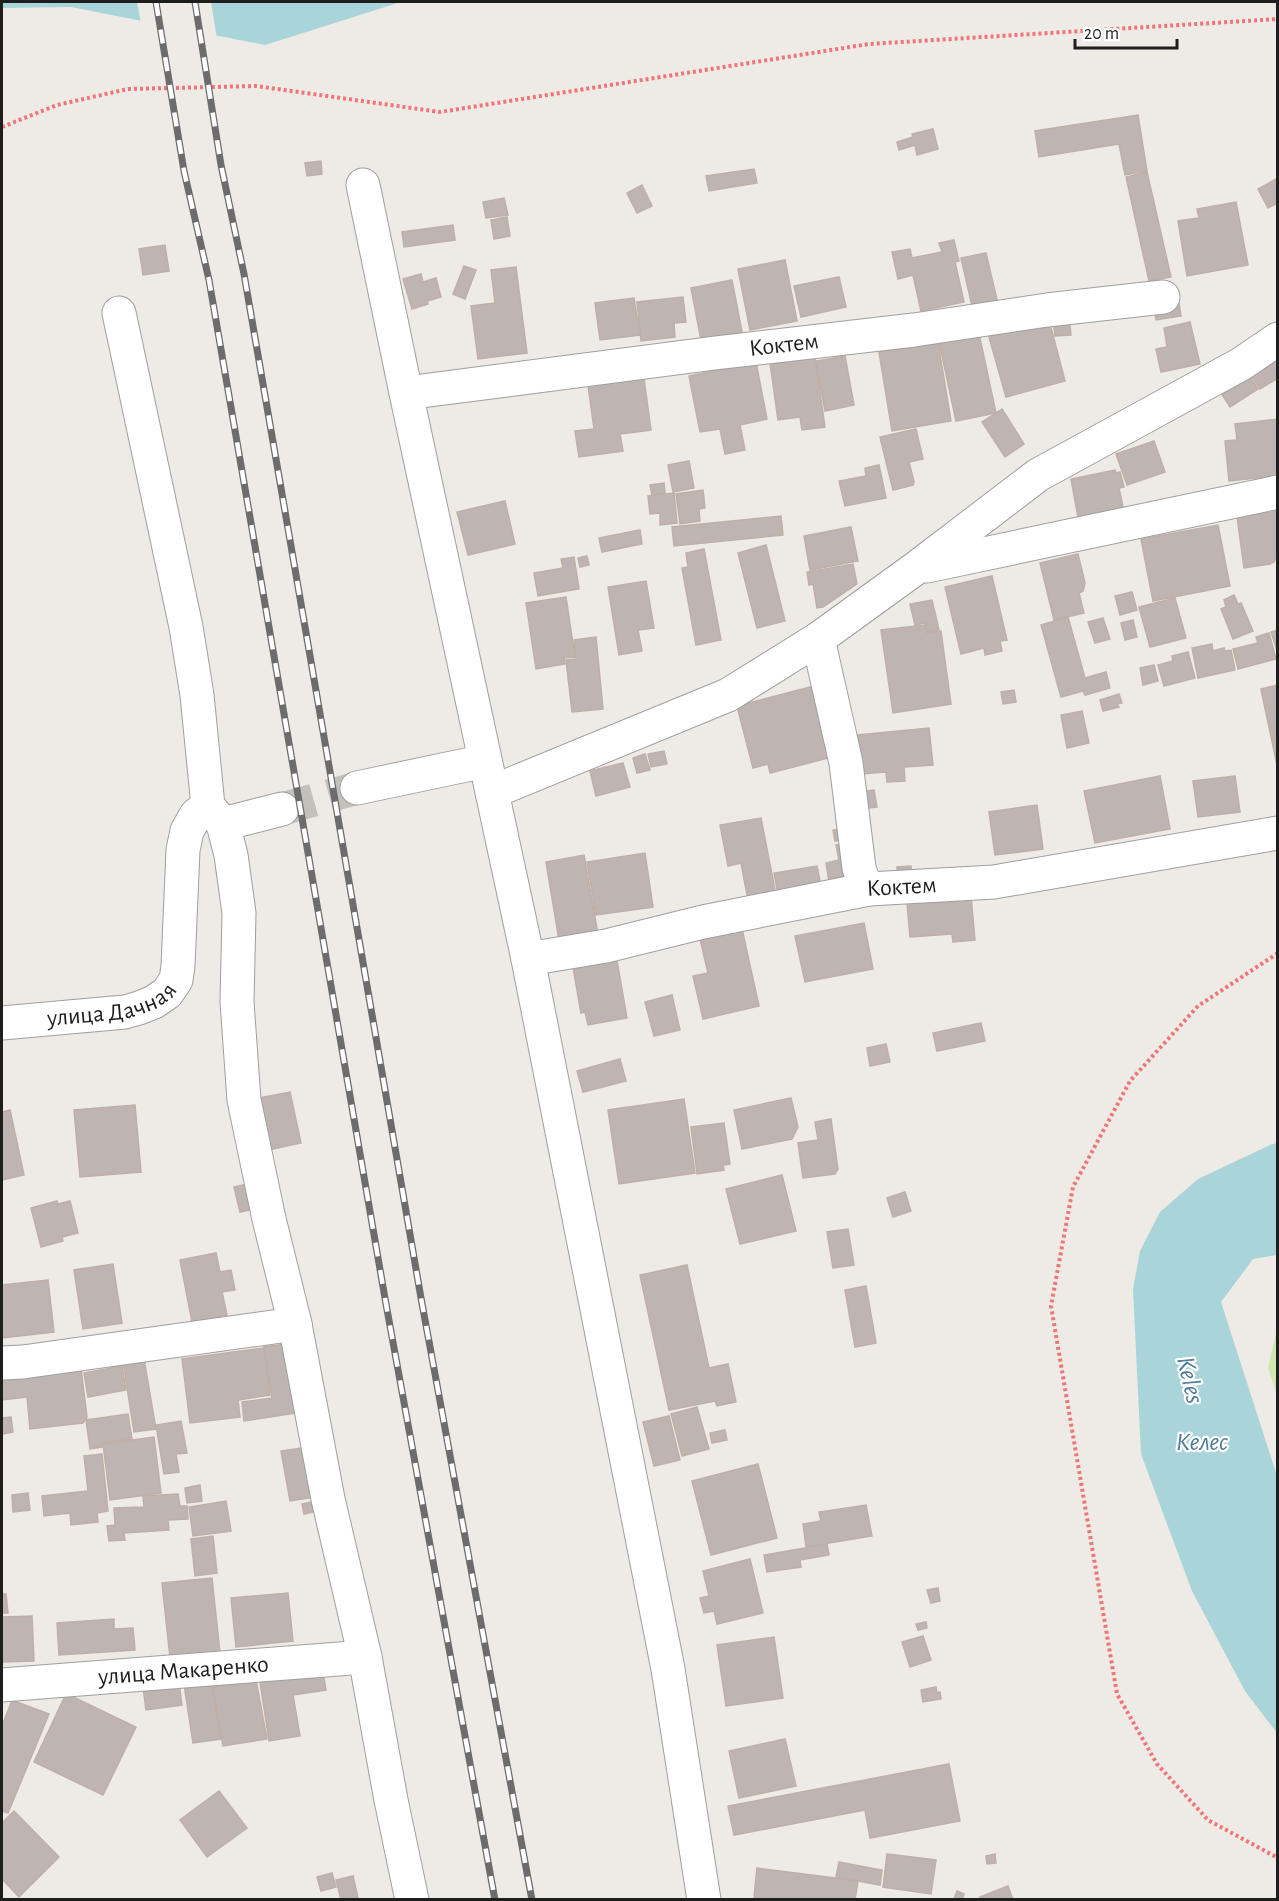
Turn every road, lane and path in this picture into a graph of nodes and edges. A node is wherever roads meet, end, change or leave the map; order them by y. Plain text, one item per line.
1 (1278, 19) edge
2 (2, 127) edge
3 (363, 185) dead end
4 (1163, 297) dead end
5 (119, 314) dead end
6 (1278, 339) edge
7 (406, 393) junction
8 (1278, 492) edge
9 (916, 568) junction
10 (818, 639) junction
11 (485, 761) junction
12 (357, 788) tunnel mouth
13 (492, 792) junction
14 (282, 809) tunnel mouth
15 (215, 815) junction
16 (1278, 834) edge
17 (869, 889) junction
18 (1278, 952) edge
19 (528, 959) junction
20 (2, 1023) edge
21 (295, 1324) junction
22 (2, 1363) edge
23 (365, 1657) junction
24 (2, 1685) edge
25 (1278, 1857) edge
26 (412, 1899) edge
27 (704, 1899) edge

1 - 2 path
3 - 7 street
4 - 7 street, Коктем
5 - 15 street
6 - 9 street
7 - 11 street
8 - 9 street
9 - 10 street
10 - 13 street
10 - 17 street
11 - 12 street
11 - 13 street
13 - 19 street
14 - 15 street
15 - 20 street, улица Дачная
15 - 21 street
16 - 17 street, Коктем
17 - 19 street, Коктем
18 - 25 path
19 - 27 street
21 - 22 street
21 - 23 street
23 - 24 street, улица Макаренко
23 - 26 street

